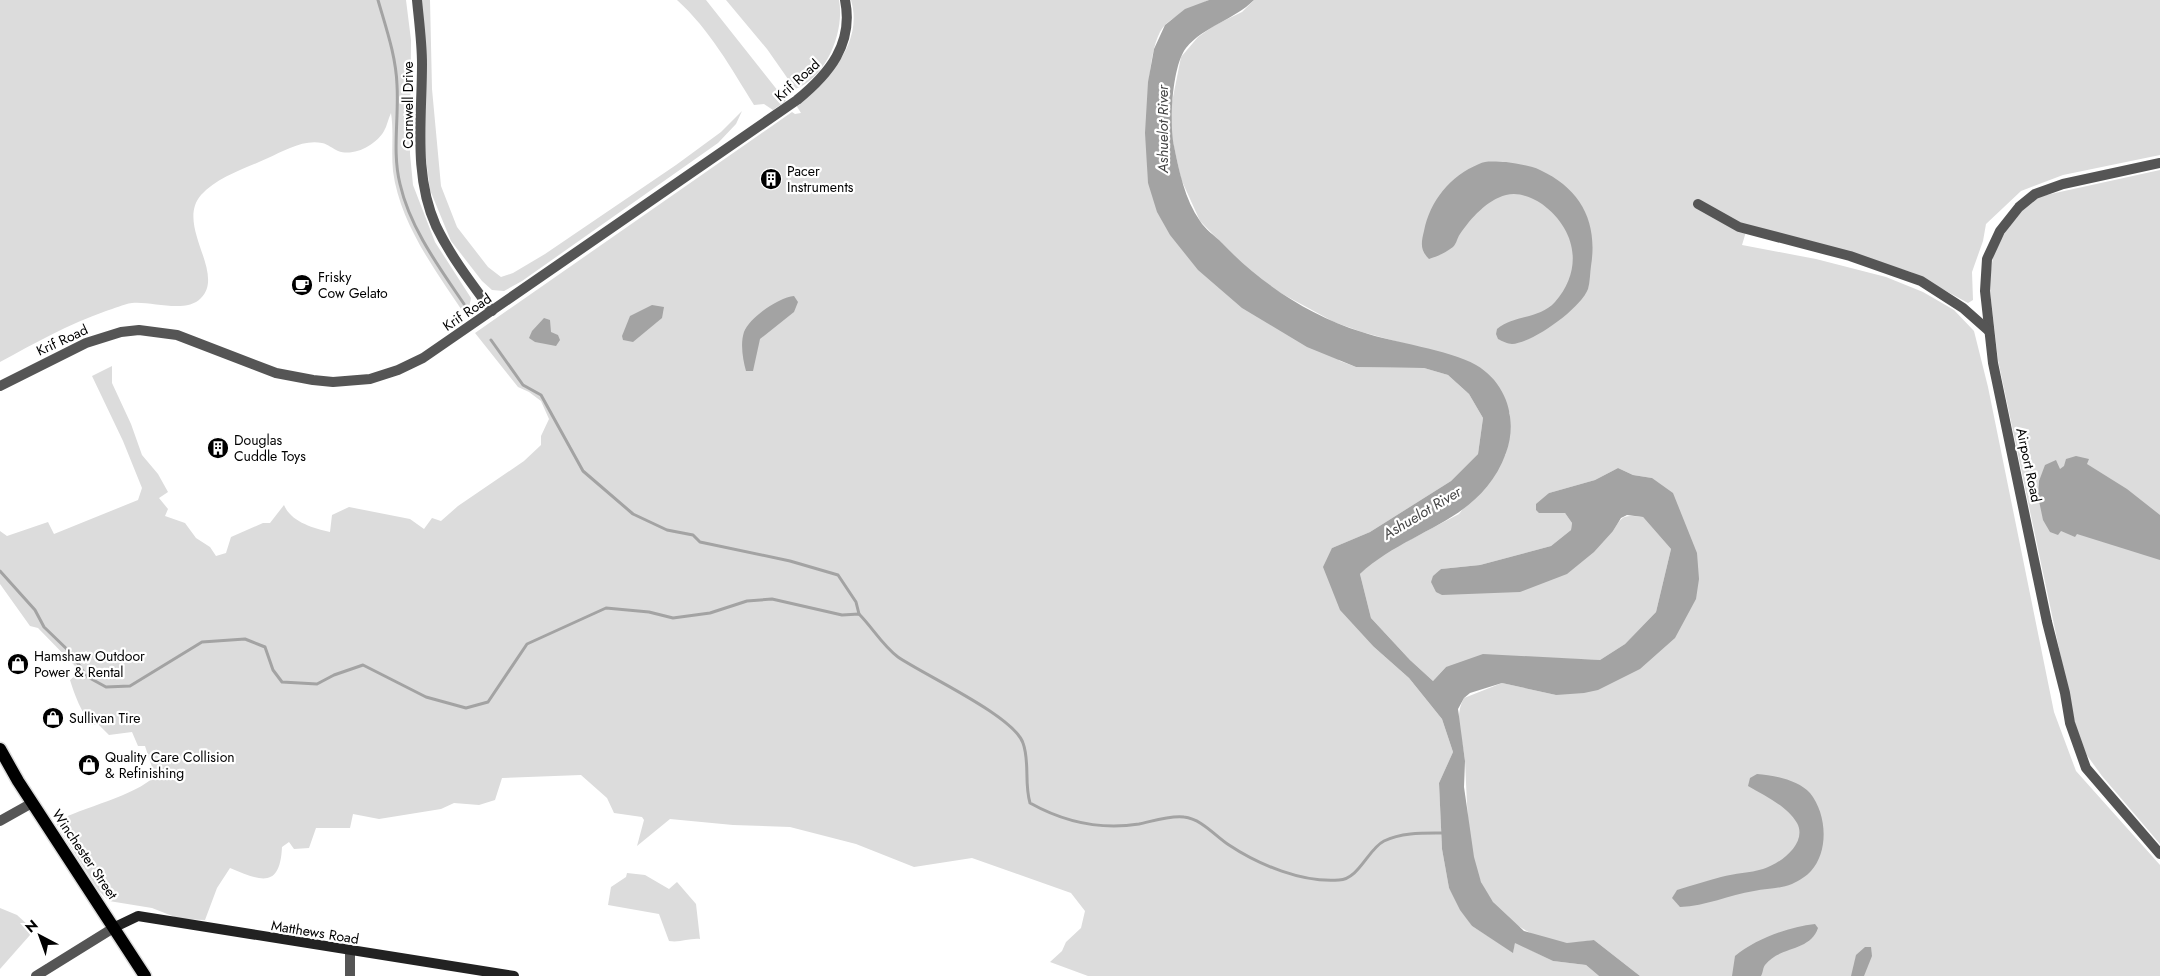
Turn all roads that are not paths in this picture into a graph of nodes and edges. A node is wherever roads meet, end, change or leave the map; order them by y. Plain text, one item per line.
1 (417, 0) edge
2 (845, 0) edge
3 (2160, 163) edge
4 (1698, 204) dead end
5 (492, 311) junction
6 (1990, 331) junction
7 (0, 386) edge
8 (0, 749) edge
9 (32, 803) junction
10 (0, 821) edge
11 (2160, 854) edge
12 (114, 927) junction
13 (350, 951) junction
14 (496, 975) edge
15 (36, 976) edge
16 (145, 976) edge
17 (350, 976) edge
18 (514, 976) edge

1 - 5 street, Cornwell Drive
2 - 5 street, Krif Road
3 - 6 street, Airport Road
4 - 6 street
5 - 7 street, Krif Road
6 - 11 street, Airport Road
8 - 9 main road, Winchester Street
9 - 10 street
9 - 12 main road, Winchester Street
12 - 13 street, Matthews Road
12 - 15 street
12 - 16 main road, Winchester Street
13 - 14 street, Matthews Road
13 - 17 street
14 - 18 street, Matthews Road

